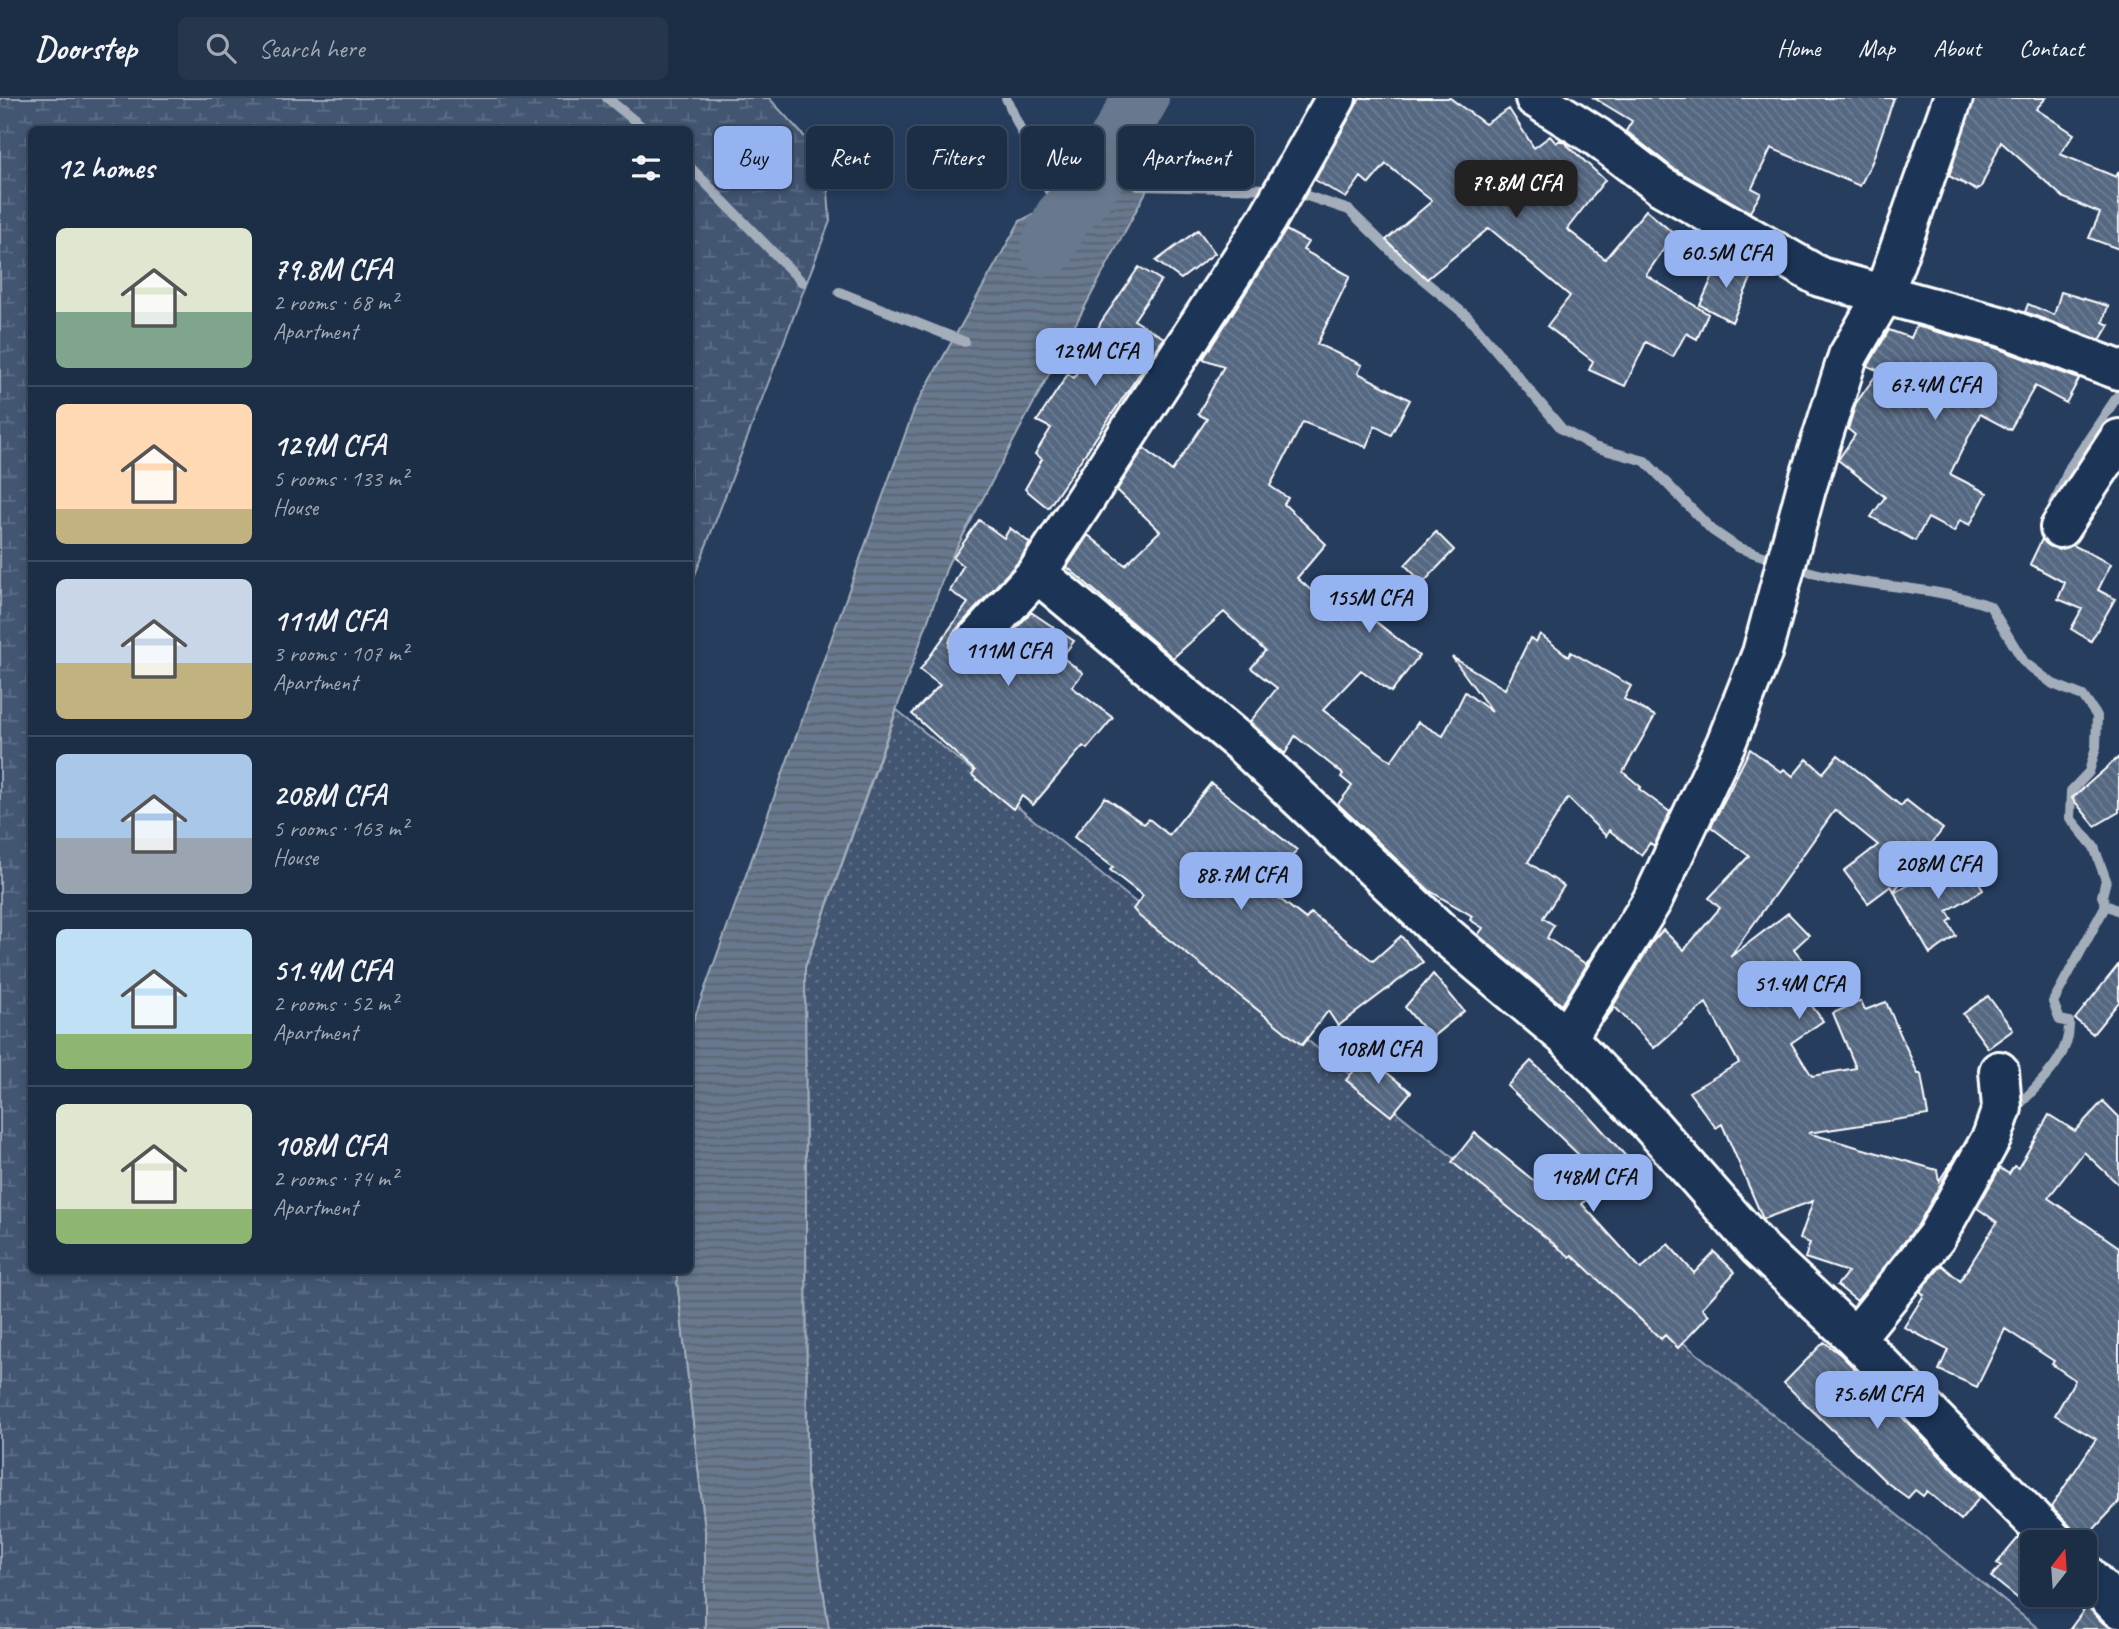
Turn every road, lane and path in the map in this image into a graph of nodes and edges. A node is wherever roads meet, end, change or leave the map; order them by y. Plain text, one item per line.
1 (1336, 98) edge
2 (1535, 98) edge
3 (1949, 99) edge
4 (1884, 294) junction
5 (2119, 370) edge
6 (2119, 439) edge
7 (2060, 528) dead end
8 (1037, 573) junction
9 (970, 647) dead end
10 (1567, 1038) junction
11 (1999, 1071) dead end
12 (1855, 1338) junction
13 (2043, 1530) edge
14 (2097, 1583) edge
15 (2116, 1598) edge

1 - 8 street
2 - 4 street
3 - 4 street
4 - 5 street
4 - 10 street
6 - 7 street
8 - 9 street
8 - 10 street
10 - 12 street
11 - 12 street
12 - 13 street
14 - 15 street

